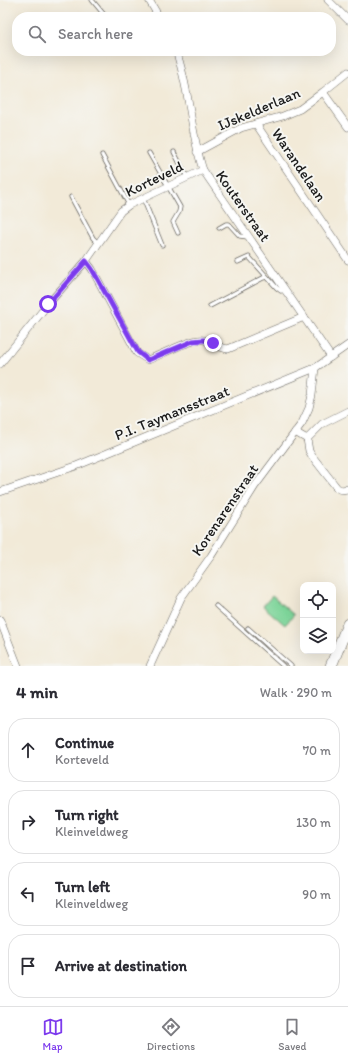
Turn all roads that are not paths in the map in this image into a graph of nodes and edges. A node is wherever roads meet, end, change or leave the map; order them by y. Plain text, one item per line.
1 (92, 0) edge
2 (148, 0) edge
3 (328, 0) edge
4 (102, 12) edge
5 (156, 12) edge
6 (348, 20) edge
7 (177, 56) edge
8 (348, 72) edge
9 (323, 92) junction
10 (256, 124) junction
11 (348, 127) edge
12 (174, 152) dead end
13 (197, 152) junction
14 (149, 153) dead end
15 (102, 155) dead end
16 (203, 170) junction
17 (187, 178) junction
18 (167, 187) junction
19 (71, 197) dead end
20 (143, 198) junction
21 (129, 205) junction
22 (219, 228) dead end
23 (178, 233) dead end
24 (250, 237) junction
25 (98, 243) junction
26 (162, 245) dead end
27 (348, 260) edge
28 (86, 261) junction
29 (238, 262) dead end
30 (267, 277) junction
31 (284, 290) junction
32 (210, 306) dead end
33 (304, 317) junction
34 (348, 345) edge
35 (331, 357) junction
36 (0, 364) edge
37 (315, 368) junction
38 (348, 411) edge
39 (296, 432) junction
40 (307, 439) junction
41 (348, 489) edge
42 (0, 492) edge
43 (216, 606) dead end
44 (0, 620) edge
45 (348, 624) edge
46 (248, 628) dead end
47 (18, 666) edge
48 (150, 666) edge
49 (283, 666) edge
50 (291, 666) edge
51 (331, 666) edge

1 - 4 lane
2 - 5 street
3 - 6 street
7 - 13 street, Kouterstraat
8 - 9 street, IJskelderlaan
9 - 10 street, IJskelderlaan
9 - 11 street
10 - 13 street, IJskelderlaan
10 - 27 street, Warandelaan
12 - 17 lane
13 - 16 street, Kouterstraat
14 - 18 lane
15 - 21 lane
16 - 17 street, Korteveld
16 - 24 street, Kouterstraat
17 - 18 street, Korteveld
18 - 20 street, Korteveld
18 - 23 lane
19 - 25 lane
20 - 21 street, Korteveld
20 - 26 lane
21 - 25 street, Korteveld
22 - 24 lane
24 - 31 street, Kouterstraat
25 - 28 street, Korteveld
28 - 33 street
28 - 36 street, Korteveld
29 - 30 lane
30 - 31 lane
30 - 32 lane
31 - 33 street, Kouterstraat
33 - 35 street, Kouterstraat
34 - 35 street, P.I. Taymansstraat
35 - 37 street, P.I. Taymansstraat
37 - 39 street, Korenarenstraat
37 - 42 street, P.I. Taymansstraat
38 - 40 street
39 - 40 street
39 - 48 street, Korenarenstraat
40 - 41 street
43 - 49 lane
44 - 47 street
45 - 51 main road
46 - 50 lane

